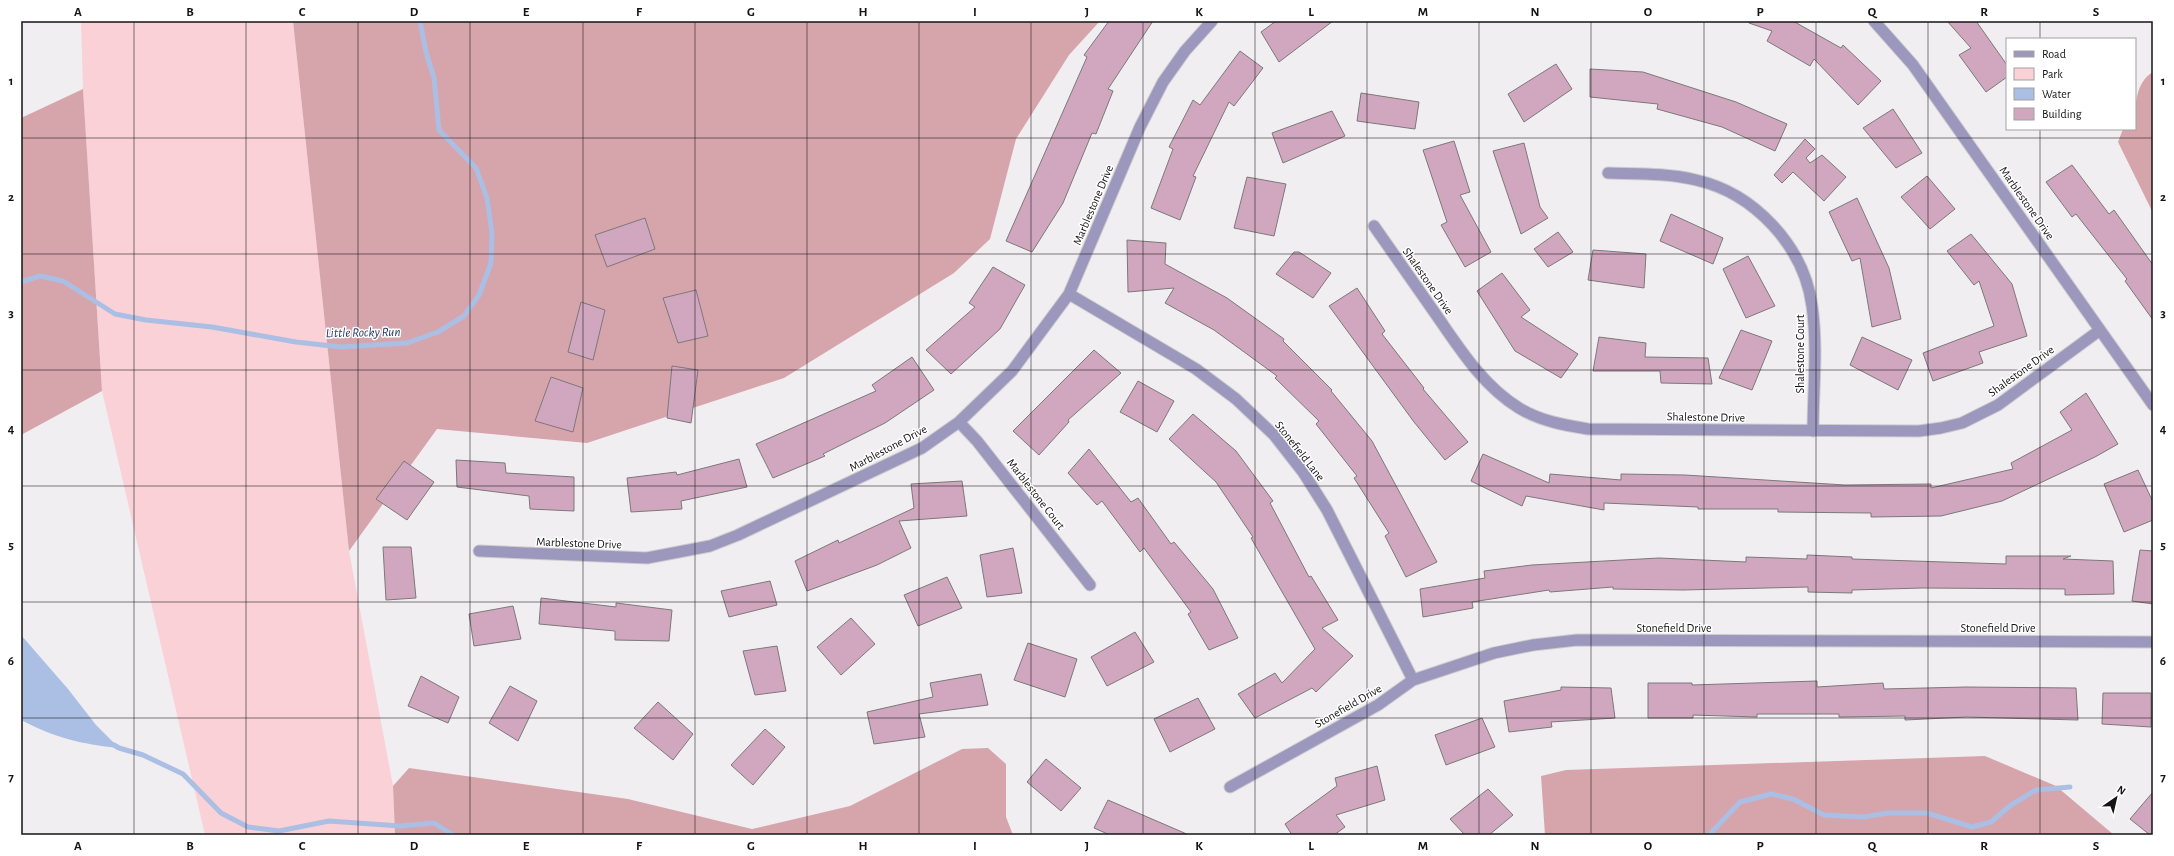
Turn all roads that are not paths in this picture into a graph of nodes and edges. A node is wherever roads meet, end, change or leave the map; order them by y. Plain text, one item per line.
1 (1212, 21) edge
2 (1874, 21) edge
3 (1608, 173) dead end
4 (1374, 226) dead end
5 (1069, 294) junction
6 (2100, 330) junction
7 (2153, 405) edge
8 (959, 422) junction
9 (1813, 431) junction
10 (479, 551) dead end
11 (1090, 585) dead end
12 (2153, 642) edge
13 (1413, 680) junction
14 (1230, 787) dead end

1 - 5 street, Marblestone Drive
2 - 6 street, Marblestone Drive
3 - 9 street, Shalestone Court
4 - 9 street, Shalestone Drive
5 - 8 street, Marblestone Drive
5 - 13 street, Stonefield Lane
6 - 7 street, Marblestone Drive
6 - 9 street, Shalestone Drive
8 - 10 street, Marblestone Drive
8 - 11 street, Marblestone Court
12 - 13 street, Stonefield Drive
13 - 14 street, Stonefield Drive

